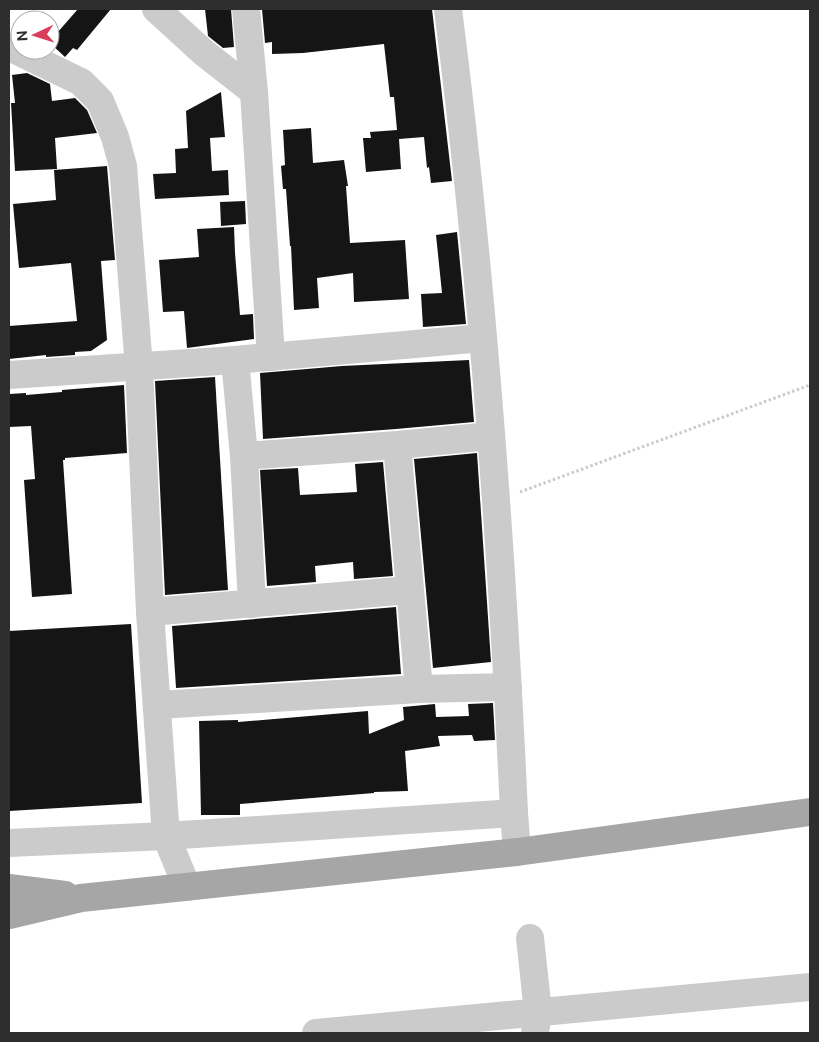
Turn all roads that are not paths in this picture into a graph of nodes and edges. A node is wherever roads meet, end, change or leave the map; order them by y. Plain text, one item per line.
1 (156, 9) edge
2 (246, 9) edge
3 (448, 9) edge
4 (9, 47) edge
5 (254, 92) junction
6 (483, 338) junction
7 (271, 357) junction
8 (235, 360) junction
9 (139, 367) junction
10 (9, 375) edge
11 (491, 436) junction
12 (397, 445) junction
13 (244, 456) junction
14 (410, 590) junction
15 (252, 604) junction
16 (150, 612) junction
17 (508, 687) junction
18 (420, 689) junction
19 (158, 705) junction
20 (810, 812) edge
21 (514, 813) junction
22 (166, 836) junction
23 (9, 843) edge
24 (517, 852) junction
25 (187, 886) junction
26 (9, 888) edge
27 (81, 898) junction
28 (9, 915) edge
29 (530, 938) dead end
30 (810, 986) edge
31 (537, 1023) edge
32 (316, 1033) edge

1 - 5 street
2 - 5 street
3 - 6 street
4 - 9 street
5 - 7 street
6 - 7 street
6 - 11 street
7 - 8 street
8 - 9 street
8 - 13 street
9 - 10 street
9 - 16 street
11 - 12 street
11 - 17 street
12 - 13 street
12 - 14 street
13 - 15 street
14 - 15 street
14 - 18 street
15 - 16 street
16 - 19 street
17 - 18 street
17 - 21 street
18 - 19 street
19 - 22 street
20 - 24 main road
21 - 22 street
21 - 24 street
22 - 23 street
22 - 25 street
24 - 25 main road
25 - 27 main road
26 - 27 main road
27 - 28 main road
29 - 31 street
30 - 31 street
31 - 32 street

